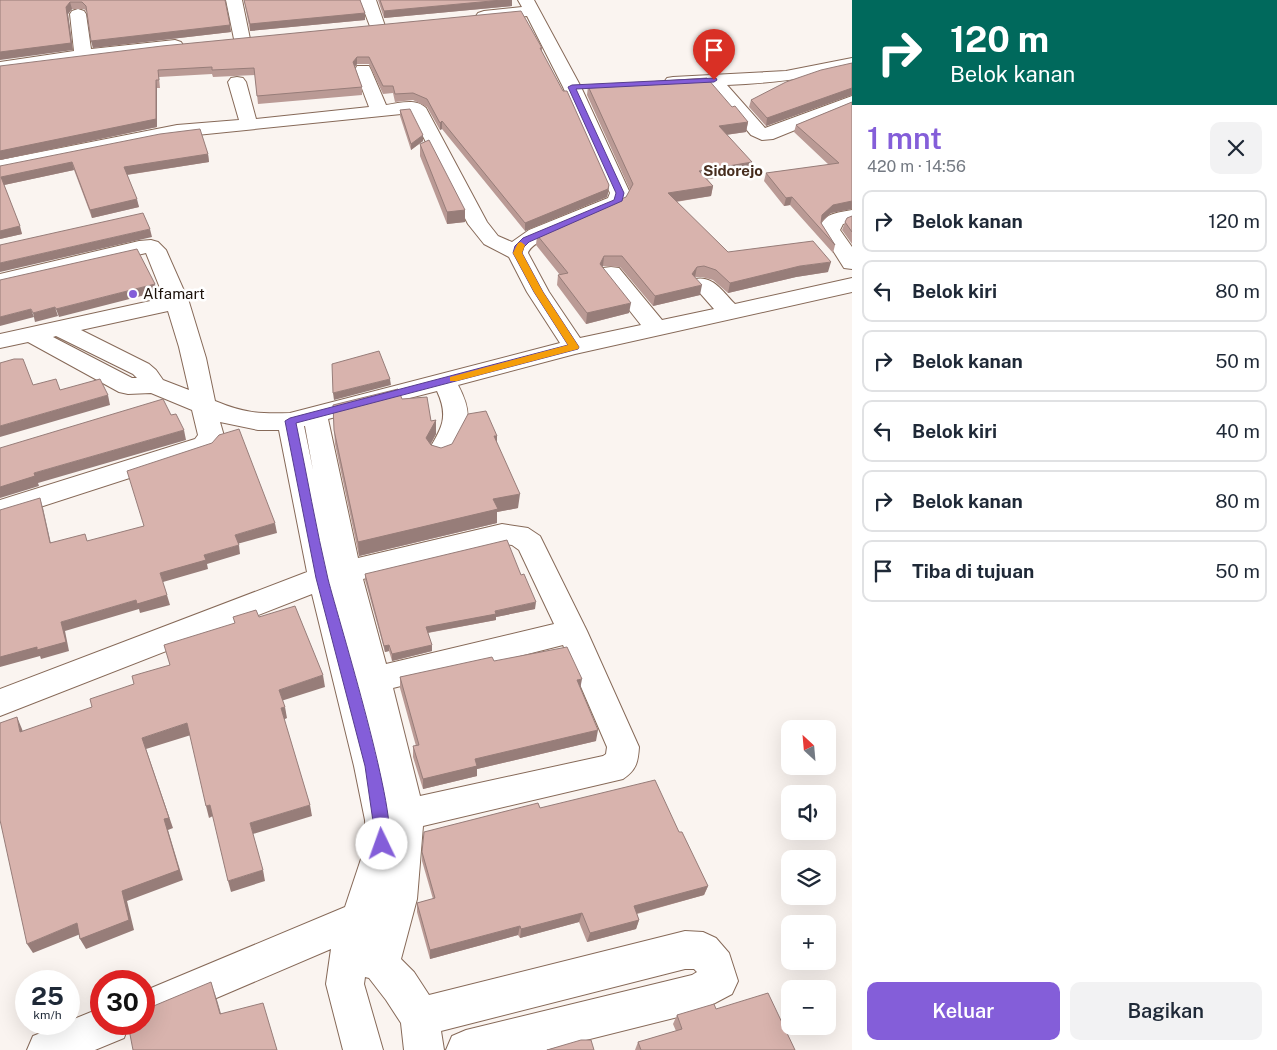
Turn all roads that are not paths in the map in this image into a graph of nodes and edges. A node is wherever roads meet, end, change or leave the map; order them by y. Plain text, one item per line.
1 (234, 0) edge
2 (368, 0) edge
3 (529, 5) edge
4 (78, 14) dead end
5 (464, 17) edge
6 (396, 24) edge
7 (377, 26) junction
8 (358, 28) edge
9 (261, 37) edge
10 (242, 38) junction
11 (225, 40) edge
12 (190, 44) edge
13 (82, 47) junction
14 (852, 63) edge
15 (0, 67) edge
16 (363, 70) dead end
17 (797, 74) junction
18 (714, 80) junction
19 (237, 82) dead end
20 (657, 83) edge
21 (852, 100) edge
22 (731, 101) junction
23 (380, 111) junction
24 (249, 125) junction
25 (0, 166) edge
26 (852, 216) edge
27 (517, 253) junction
28 (852, 263) edge
29 (611, 273) dead end
30 (0, 281) edge
31 (703, 284) edge
32 (852, 285) edge
33 (178, 302) junction
34 (730, 312) junction
35 (656, 328) junction
36 (52, 335) junction
37 (0, 341) edge
38 (574, 347) junction
39 (0, 355) edge
40 (121, 359) junction
41 (101, 373) junction
42 (444, 382) junction
43 (165, 389) junction
44 (202, 404) junction
45 (135, 408) edge
46 (303, 418) junction
47 (441, 451) edge
48 (0, 510) edge
49 (334, 575) junction
50 (572, 631) junction
51 (375, 680) junction
52 (0, 703) edge
53 (394, 817) junction
54 (363, 945) junction
55 (155, 1007) edge
56 (90, 1032) edge
57 (422, 1033) edge
58 (47, 1050) edge
59 (363, 1050) edge
60 (466, 1050) edge

1 - 10 street
2 - 7 street
3 - 5 street
3 - 27 street
4 - 13 street
6 - 7 street
7 - 8 street
9 - 10 street
10 - 11 street
12 - 13 street
13 - 15 street
14 - 17 street
16 - 23 street
17 - 18 street
17 - 22 street
18 - 20 street
18 - 22 street
19 - 24 street
21 - 22 street
23 - 24 street
23 - 27 street
24 - 25 street
26 - 28 street
27 - 38 street
29 - 35 street
30 - 33 street
31 - 34 street
32 - 34 street
33 - 36 street
33 - 44 street
34 - 35 street
35 - 38 street
36 - 37 street
36 - 39 street
36 - 40 street
36 - 41 street
38 - 42 street
40 - 41 street
40 - 43 street
41 - 43 street
42 - 46 street
42 - 47 street
43 - 44 street
43 - 45 street
44 - 46 street
44 - 48 street
46 - 49 street
49 - 50 street
49 - 51 street
49 - 52 street
49 - 53 street
50 - 51 street
50 - 53 street
51 - 53 street
53 - 54 street
53 - 54 street
54 - 55 street
54 - 57 street
54 - 59 street
56 - 58 street
57 - 60 street

